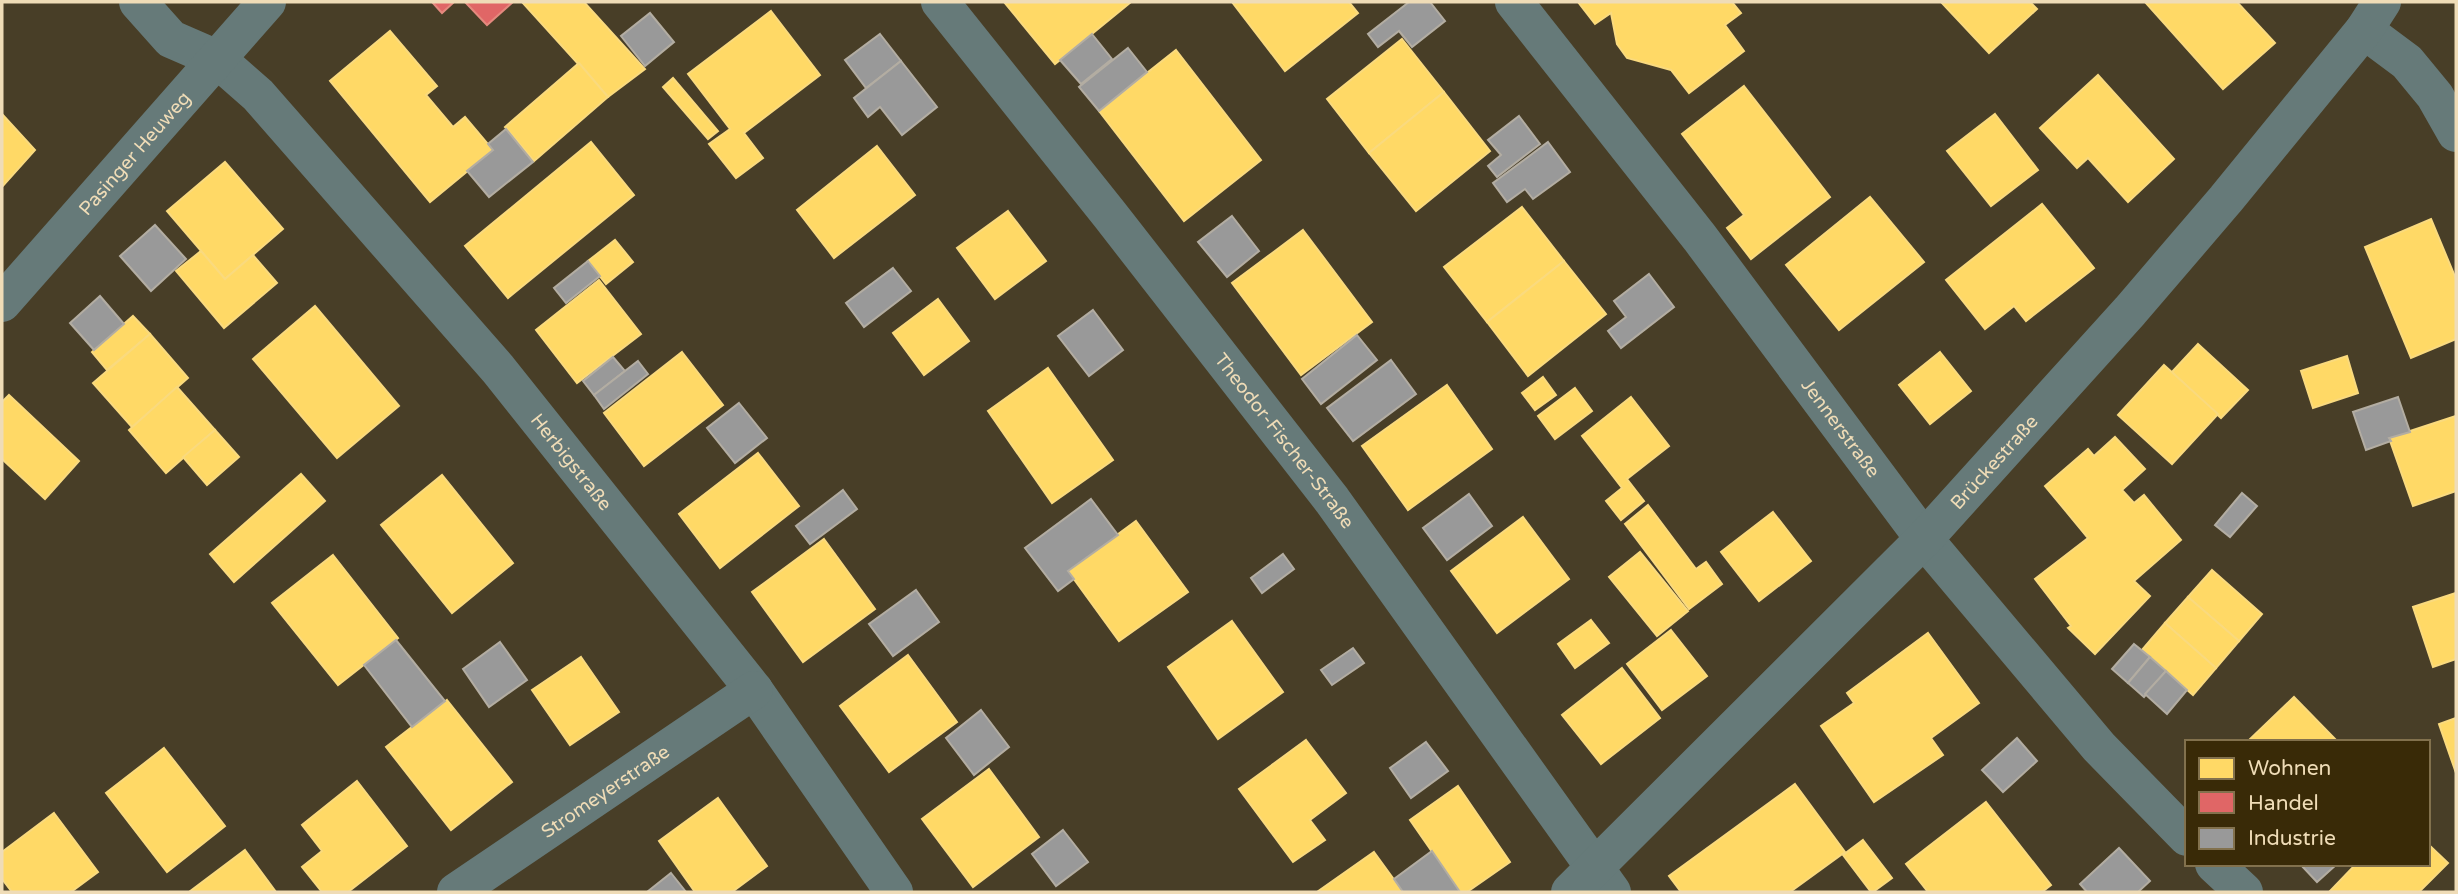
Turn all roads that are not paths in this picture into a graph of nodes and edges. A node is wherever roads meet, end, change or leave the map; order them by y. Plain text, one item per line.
1 (138, 2) edge
2 (267, 2) edge
3 (940, 2) edge
4 (1514, 2) edge
5 (2373, 16) edge
6 (217, 59) junction
7 (2456, 133) edge
8 (2, 303) edge
9 (1924, 539) junction
10 (754, 690) junction
11 (2185, 835) edge
12 (2216, 866) edge
13 (1592, 884) edge
14 (456, 892) edge
15 (894, 892) edge
16 (2244, 892) edge

1 - 6 street, Herbigstraße
2 - 6 street, Pasinger Heuweg
3 - 13 street, Theodor-Fischer-Straße
4 - 9 street, Jennerstraße
5 - 7 street
5 - 9 street, Brückestraße
6 - 8 street, Pasinger Heuweg
6 - 10 street, Herbigstraße
9 - 11 street, Jennerstraße
9 - 13 street, Brückestraße
10 - 14 street, Stromeyerstraße
10 - 15 street, Herbigstraße
12 - 16 street

